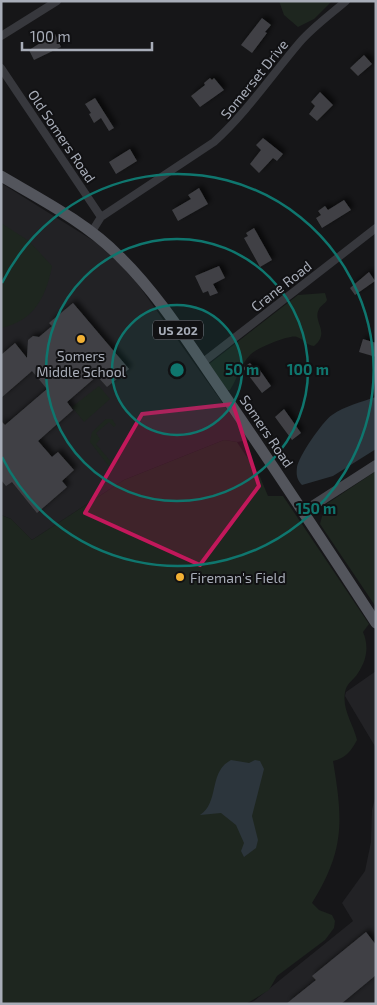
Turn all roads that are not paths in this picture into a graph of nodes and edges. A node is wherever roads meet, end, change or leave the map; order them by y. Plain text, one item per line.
1 (57, 1) edge
2 (346, 1) edge
3 (1, 36) edge
4 (1, 68) edge
5 (1, 176) edge
6 (101, 217) junction
7 (376, 228) edge
8 (91, 233) junction
9 (202, 363) junction
10 (376, 465) edge
11 (303, 512) junction
12 (376, 623) edge

1 - 3 street
2 - 6 street, Somerset Drive
4 - 6 street, Old Somers Road
5 - 8 main road, Somers Road / US 202
6 - 8 street
7 - 9 street, Crane Road
8 - 9 main road, Somers Road / US 202
9 - 11 main road, Somers Road / US 202
10 - 11 street
11 - 12 main road, Somers Road / US 202

